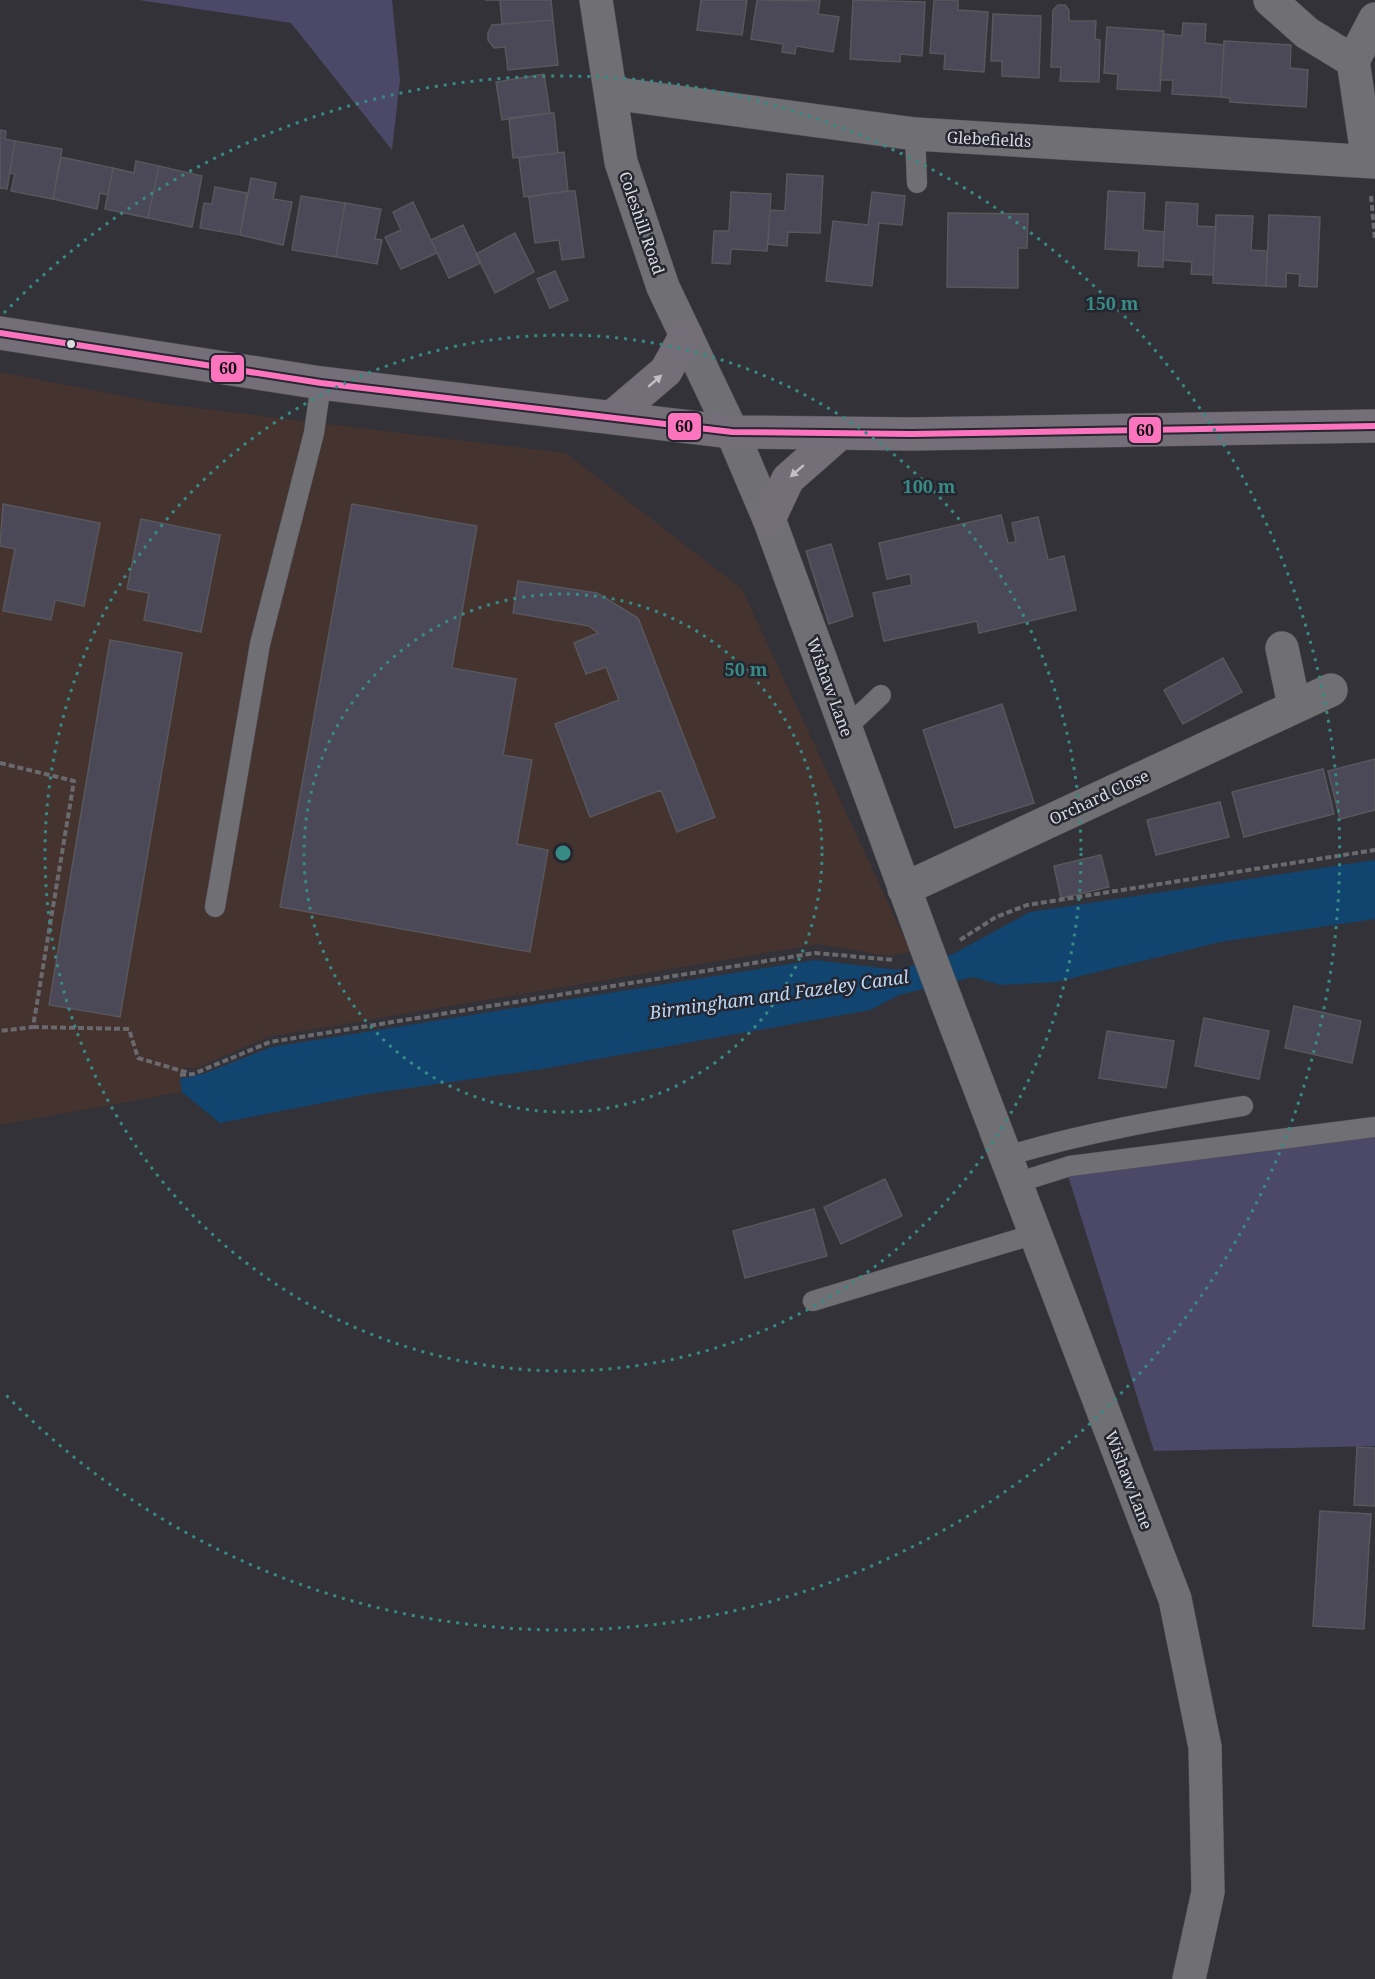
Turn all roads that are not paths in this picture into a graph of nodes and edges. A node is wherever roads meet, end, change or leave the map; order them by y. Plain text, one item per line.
1 (596, 0) edge
2 (1270, 0) edge
3 (1375, 19) edge
4 (1353, 61) junction
5 (611, 93) junction
6 (915, 134) junction
7 (1372, 161) edge
8 (917, 183) dead end
9 (0, 333) edge
10 (686, 335) junction
11 (321, 383) junction
12 (612, 417) junction
13 (1375, 426) edge
14 (732, 432) junction
15 (839, 434) junction
16 (769, 519) junction
17 (1282, 648) dead end
18 (1331, 690) dead end
19 (881, 695) dead end
20 (1294, 705) junction
21 (845, 729) junction
22 (903, 889) junction
23 (215, 906) dead end
24 (1244, 1106) dead end
25 (1375, 1127) edge
26 (1011, 1170) junction
27 (1035, 1234) junction
28 (813, 1301) dead end
29 (1189, 1979) edge

1 - 5 street, Coleshill Road
2 - 4 street
3 - 4 street
4 - 7 street
5 - 6 street, Glebefields
5 - 10 street, Coleshill Road
6 - 7 street, Glebefields
6 - 8 lane
9 - 11 main road
12 -> 10 main road
10 - 14 street, Coleshill Road
11 - 12 main road
11 - 23 lane
12 - 14 main road
13 - 15 main road
14 - 15 main road
14 - 16 street, Wishaw Lane
15 -> 16 main road
16 - 21 street, Wishaw Lane
17 - 20 street
18 - 20 street, Orchard Close
19 - 21 lane
20 - 22 street, Orchard Close
21 - 22 street, Wishaw Lane
22 - 26 street, Wishaw Lane, bridge
24 - 26 lane
25 - 26 lane
26 - 27 street, Wishaw Lane
27 - 28 lane
27 - 29 street, Wishaw Lane

